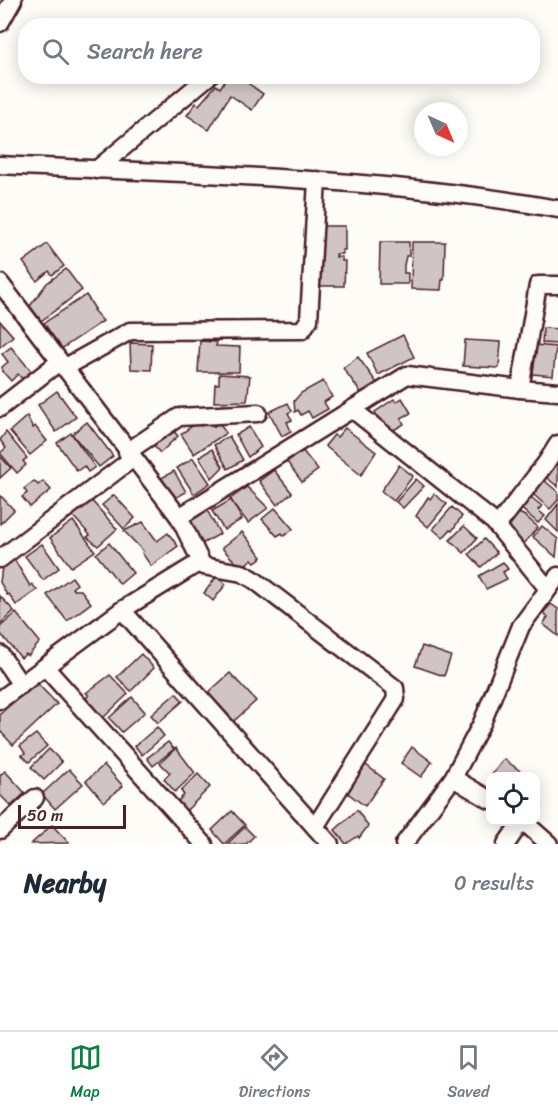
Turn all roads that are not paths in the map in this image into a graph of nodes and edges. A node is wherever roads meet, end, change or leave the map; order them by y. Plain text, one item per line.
1 (13, 0) edge
2 (0, 23) edge
3 (199, 84) edge
4 (0, 165) edge
5 (96, 170) junction
6 (317, 180) junction
7 (558, 209) edge
8 (0, 283) edge
9 (558, 285) edge
10 (62, 365) junction
11 (520, 389) junction
12 (558, 392) edge
13 (0, 408) edge
14 (352, 409) junction
15 (258, 413) dead end
16 (558, 444) edge
17 (130, 456) junction
18 (179, 516) junction
19 (497, 526) junction
20 (0, 559) edge
21 (200, 562) junction
22 (553, 583) edge
23 (122, 610) junction
24 (0, 654) edge
25 (45, 667) junction
26 (21, 685) junction
27 (0, 700) edge
28 (453, 778) junction
29 (35, 798) dead end
30 (486, 798) edge
31 (520, 826) edge
32 (528, 826) edge
33 (315, 827) junction
34 (0, 830) edge
35 (204, 844) edge
36 (330, 844) edge
37 (404, 844) edge
38 (506, 844) edge
39 (549, 844) edge

1 - 2 street
3 - 5 street
4 - 5 street
5 - 6 street
6 - 7 street
6 - 10 street
8 - 10 street
9 - 11 street
10 - 13 street
10 - 17 street
11 - 12 street
11 - 14 street
14 - 18 street
14 - 19 street
15 - 17 street
16 - 19 street
17 - 18 street
17 - 20 street
18 - 21 street
19 - 22 street
21 - 23 street
21 - 33 street
22 - 28 street
23 - 25 street
23 - 33 street
24 - 26 street
25 - 26 street
25 - 35 street
26 - 27 street
28 - 30 street
28 - 37 street
29 - 34 street
31 - 38 street
32 - 39 street
33 - 36 street

